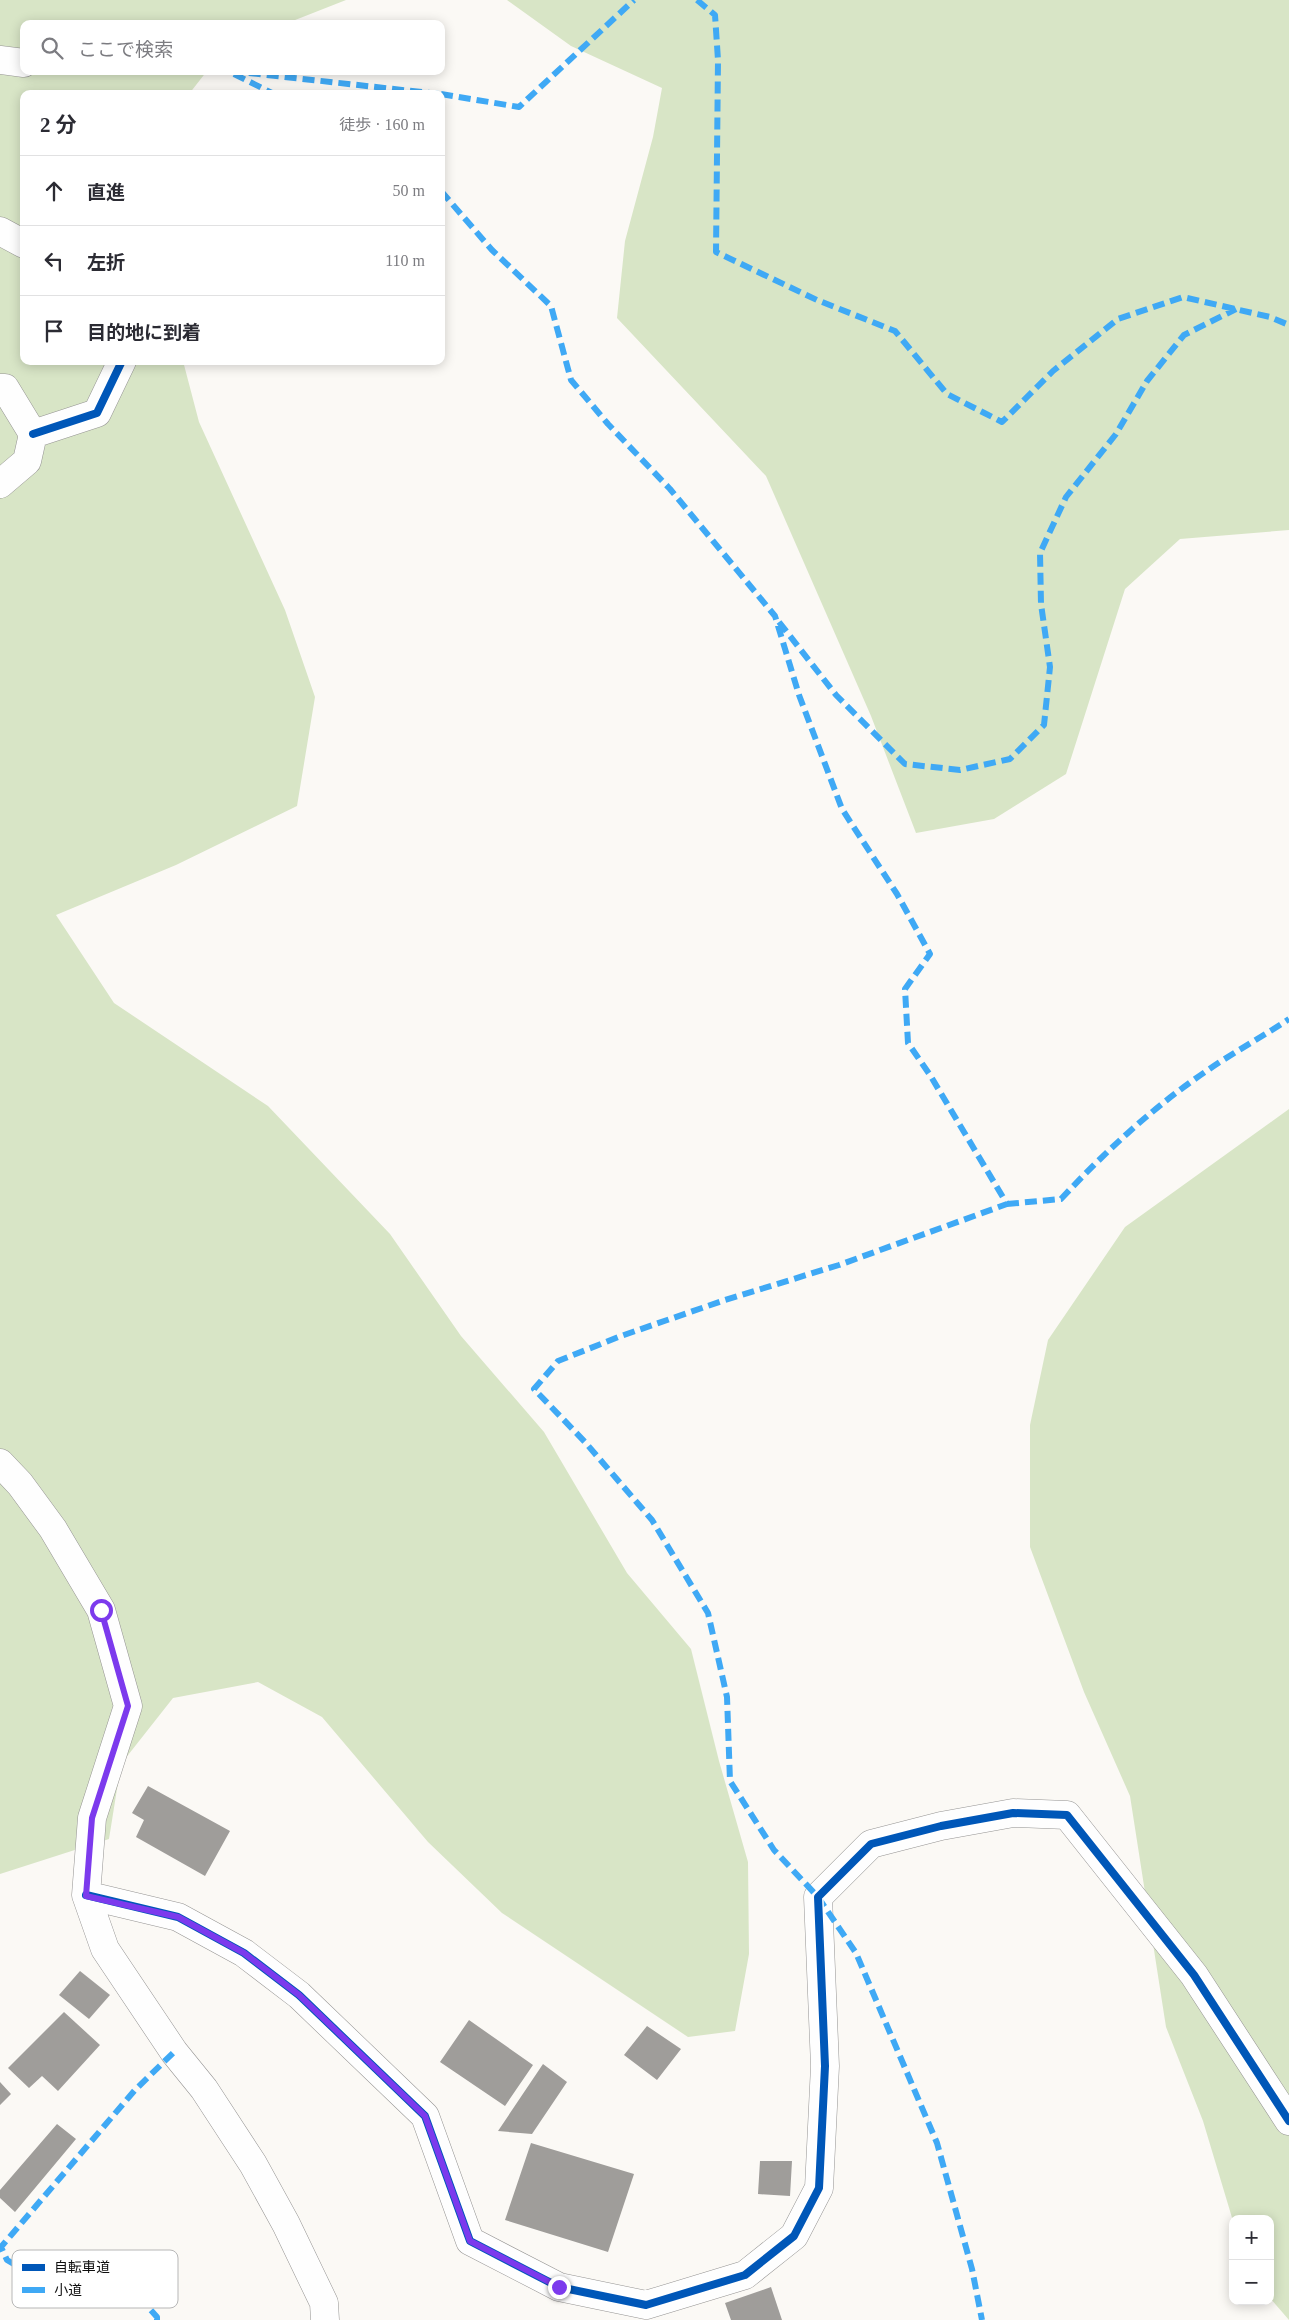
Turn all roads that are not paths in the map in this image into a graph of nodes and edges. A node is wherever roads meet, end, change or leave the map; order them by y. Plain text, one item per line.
1 (0, 60) edge
2 (20, 62) edge
3 (0, 231) edge
4 (20, 242) edge
5 (120, 365) edge
6 (0, 388) edge
7 (32, 434) junction
8 (0, 484) edge
9 (0, 1463) edge
10 (86, 1896) junction
11 (1289, 2121) edge
12 (326, 2320) edge

1 - 2 street
3 - 4 street
5 - 7 street
6 - 7 street
7 - 8 street
9 - 10 street
10 - 11 street
10 - 12 street

